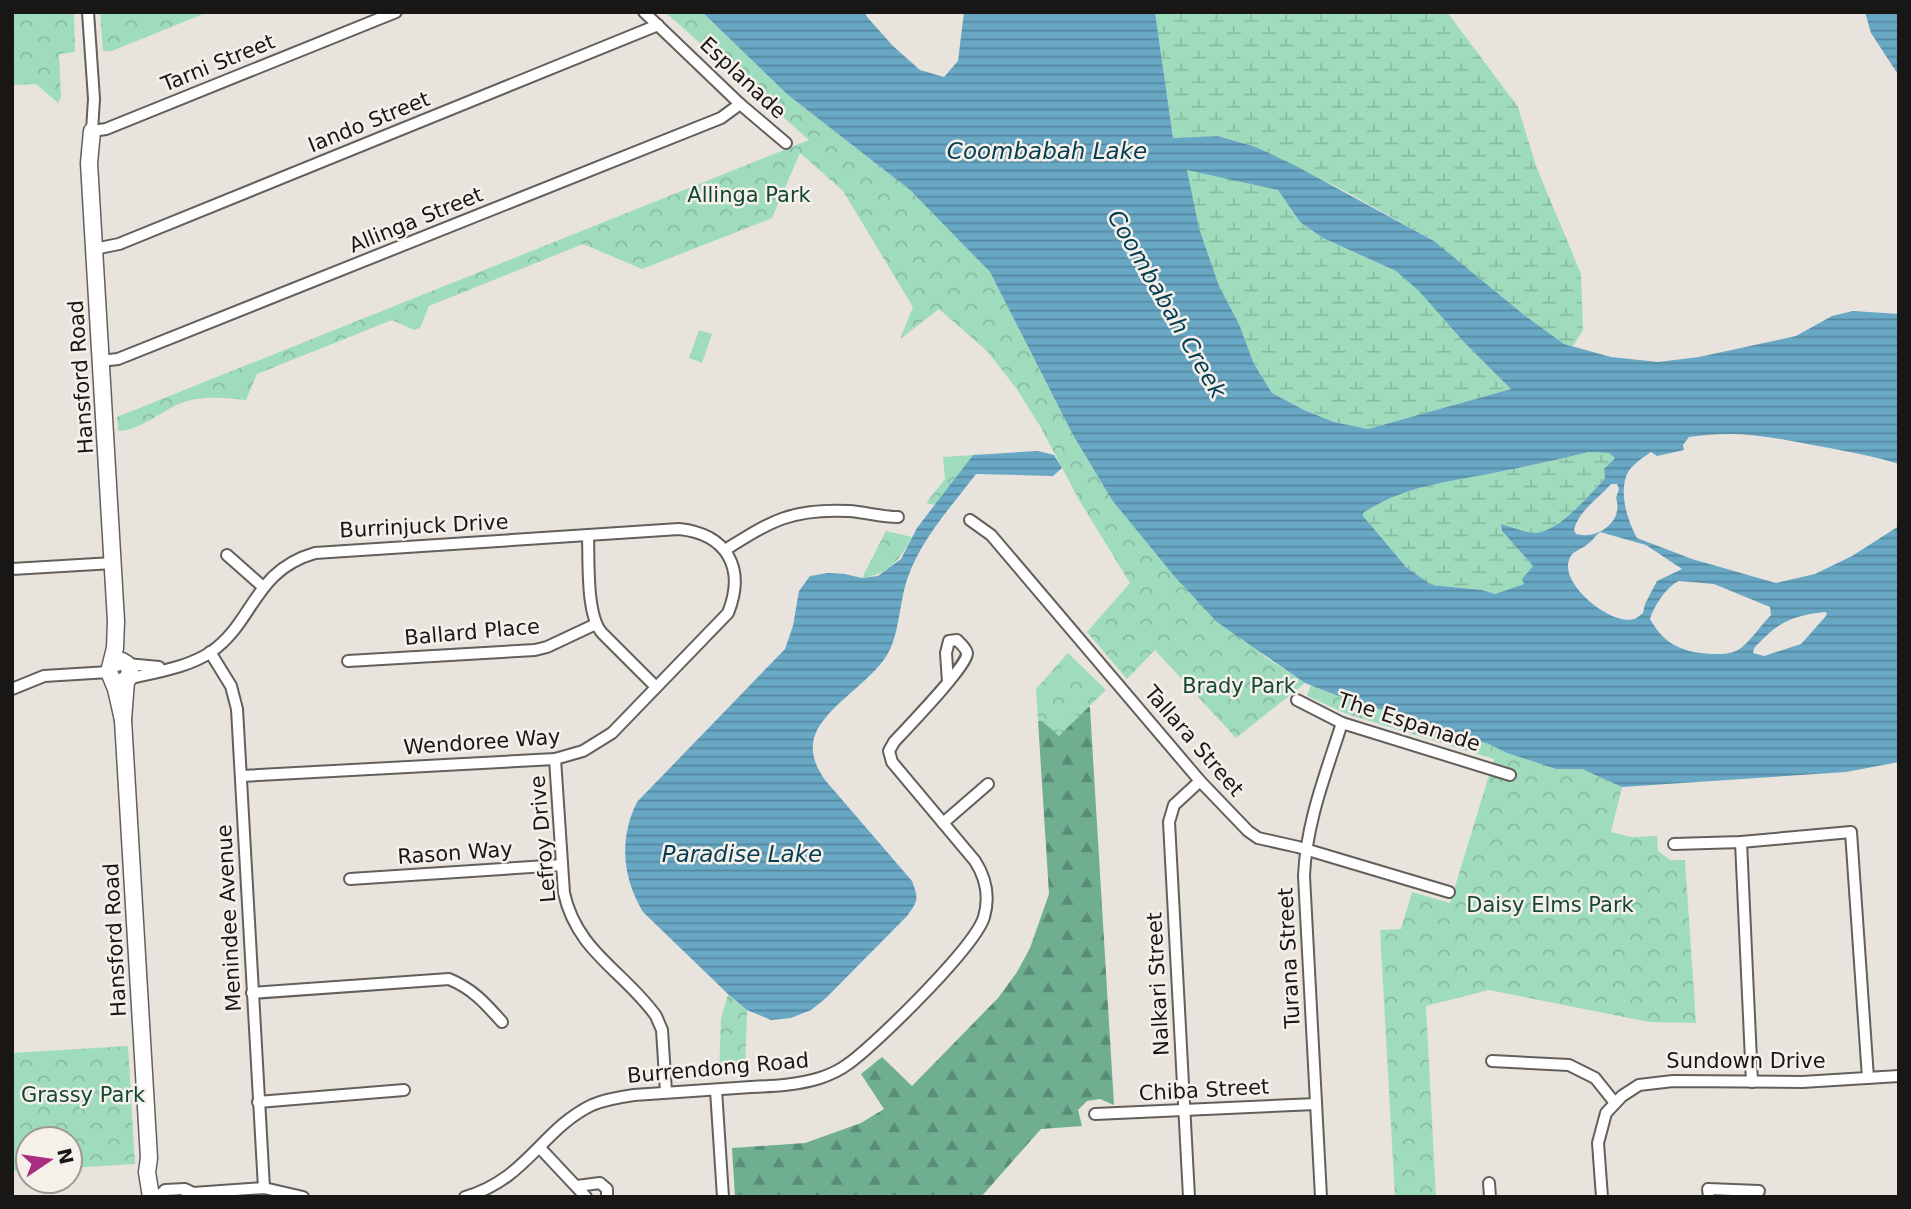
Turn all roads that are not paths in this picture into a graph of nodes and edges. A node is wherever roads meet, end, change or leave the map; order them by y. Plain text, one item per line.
1 (88, 12) edge
2 (396, 12) edge
3 (644, 12) edge
4 (657, 25) junction
5 (740, 104) junction
6 (92, 131) junction
7 (786, 144) dead end
8 (94, 249) junction
9 (101, 361) junction
10 (898, 517) dead end
11 (971, 520) dead end
12 (588, 536) junction
13 (725, 550) junction
14 (227, 555) dead end
15 (113, 563) junction
16 (12, 569) edge
17 (262, 586) junction
18 (596, 624) junction
19 (211, 652) junction
20 (348, 661) dead end
21 (120, 672) junction
22 (948, 682) dead end
23 (656, 687) junction
24 (12, 689) edge
25 (1297, 700) dead end
26 (1342, 723) junction
27 (555, 758) junction
28 (1510, 775) dead end
29 (241, 776) junction
30 (1200, 781) junction
31 (988, 784) dead end
32 (943, 823) junction
33 (1741, 842) junction
34 (1674, 844) dead end
35 (1305, 850) junction
36 (562, 865) junction
37 (350, 879) dead end
38 (1449, 892) dead end
39 (252, 993) junction
40 (502, 1022) dead end
41 (1492, 1061) dead end
42 (1899, 1076) edge
43 (1868, 1078) junction
44 (1752, 1082) junction
45 (404, 1090) dead end
46 (716, 1090) junction
47 (666, 1093) junction
48 (258, 1102) junction
49 (1615, 1103) junction
50 (1316, 1104) junction
51 (1184, 1111) junction
52 (1095, 1114) dead end
53 (540, 1147) junction
54 (1489, 1183) dead end
55 (577, 1186) junction
56 (264, 1188) junction
57 (1759, 1191) dead end
58 (190, 1195) edge
59 (157, 1196) edge
60 (303, 1197) edge
61 (465, 1197) edge
62 (586, 1197) edge
63 (607, 1197) edge
64 (723, 1197) edge
65 (1189, 1197) edge
66 (1321, 1197) edge
67 (1490, 1197) edge
68 (1602, 1197) edge
69 (1709, 1197) edge

1 - 6 street
2 - 6 street, Tarni Street
3 - 4 street, Esplanade
4 - 5 street, Esplanade
4 - 8 street, Iando Street
5 - 7 street, Esplanade
5 - 9 street, Allinga Street
6 - 8 street, Hansford Road
8 - 9 street, Hansford Road
9 - 15 street, Hansford Road
10 - 13 street
11 - 30 street, Tallara Street
12 - 13 street, Burrinjuck Drive
12 - 17 street, Burrinjuck Drive
12 - 18 street
13 - 23 street, Wendoree Way
14 - 17 street
15 - 16 street
15 - 21 street, Hansford Road
17 - 19 street, Burrinjuck Drive
18 - 20 street, Ballard Place
18 - 23 street
19 - 21 street, Burrinjuck Drive
19 - 29 street, Menindee Avenue
21 - 24 street, Burrinjuck Drive
21 - 59 street, Hansford Road
22 - 32 street, Burrendong Road
23 - 27 street, Wendoree Way
25 - 26 street, The Espanade
26 - 28 street, The Espanade
26 - 35 street, Turana Street
27 - 29 street, Wendoree Way
27 - 36 street, Lefroy Drive
29 - 39 street, Menindee Avenue
30 - 35 street, Tallara Street
30 - 51 street, Nalkari Street
31 - 32 street
32 - 46 street, Burrendong Road
33 - 34 street
33 - 43 street
33 - 44 street
35 - 38 street, Tallara Street
35 - 50 street, Turana Street
36 - 37 street, Rason Way
36 - 47 street, Lefroy Drive
39 - 40 street
39 - 48 street, Menindee Avenue
41 - 49 street
42 - 43 street, Sundown Drive
43 - 44 street, Sundown Drive
44 - 49 street, Sundown Drive
45 - 48 street
46 - 47 street, Burrendong Road
46 - 64 street
47 - 53 street, Burrendong Road
48 - 56 street, Menindee Avenue
49 - 68 street
50 - 51 street, Chiba Street
50 - 66 street, Turana Street
51 - 52 street, Chiba Street
51 - 65 street, Nalkari Street
53 - 55 street
53 - 61 street, Burrendong Road
54 - 67 street
55 - 62 street
55 - 63 street
56 - 58 street
56 - 60 street
57 - 69 street
58 - 59 street

